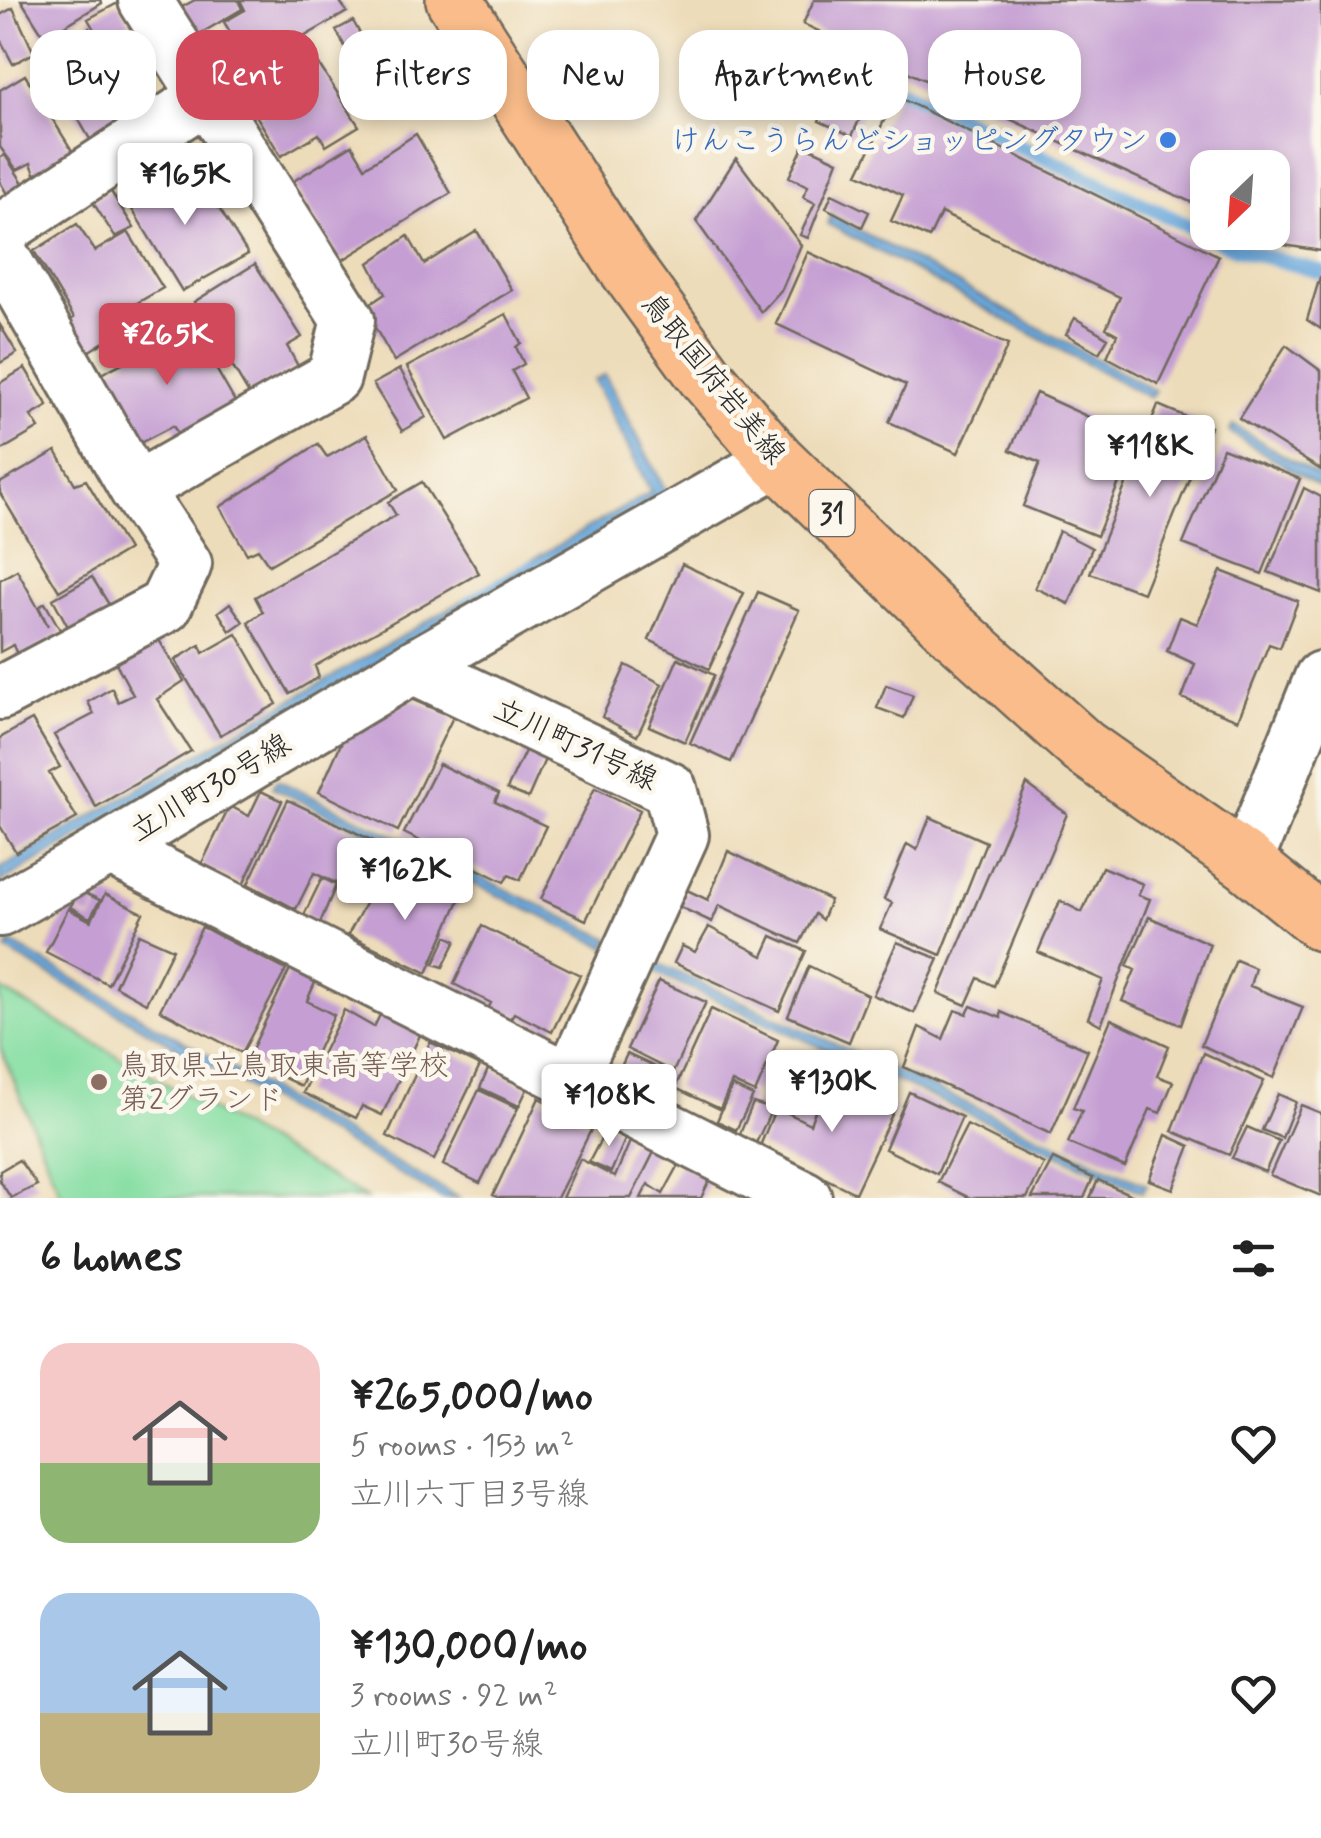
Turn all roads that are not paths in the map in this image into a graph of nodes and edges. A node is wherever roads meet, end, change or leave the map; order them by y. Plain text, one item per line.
1 (146, 0) edge
2 (454, 0) edge
3 (176, 51) edge
4 (176, 116) edge
5 (218, 120) edge
6 (0, 231) edge
7 (0, 252) edge
8 (778, 460) junction
9 (136, 489) junction
10 (412, 667) junction
11 (1321, 678) edge
12 (0, 694) edge
13 (1303, 775) edge
14 (110, 848) junction
15 (1246, 862) junction
16 (0, 910) edge
17 (1321, 923) edge
18 (571, 1080) junction
19 (805, 1198) edge

1 - 3 street
2 - 8 main road, 鳥取国府岩美線 / 31
4 - 6 street
5 - 9 street
7 - 9 street
8 - 10 street, 立川町30号線
8 - 15 main road, 鳥取国府岩美線 / 31
9 - 12 street
10 - 14 street, 立川町30号線
10 - 18 street, 立川町31号線
11 - 13 street
13 - 15 street
14 - 16 street
14 - 18 street, 立川町30号線
15 - 17 main road, 鳥取国府岩美線 / 31
18 - 19 street, 立川町30号線

